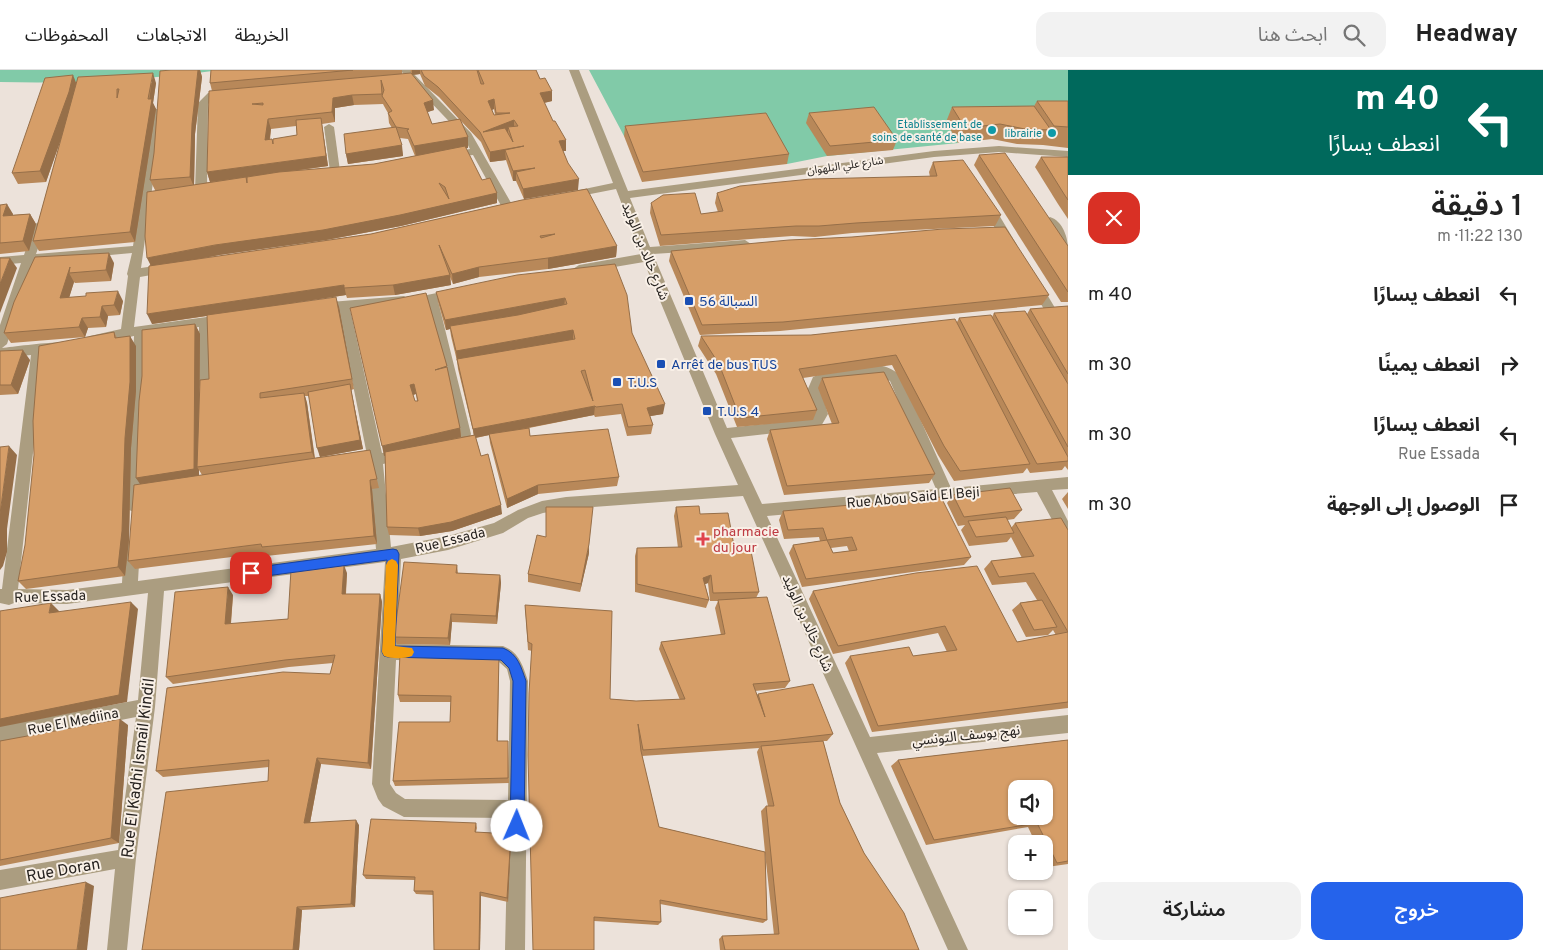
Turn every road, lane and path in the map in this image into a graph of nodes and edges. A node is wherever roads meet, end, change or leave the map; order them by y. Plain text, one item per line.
1 (574, 70) edge
2 (406, 76) edge
3 (242, 93) edge
4 (159, 102) edge
5 (329, 127) dead end
6 (999, 149) junction
7 (477, 151) junction
8 (1068, 154) edge
9 (433, 158) edge
10 (1010, 165) edge
11 (335, 171) edge
12 (201, 190) edge
13 (621, 190) junction
14 (981, 194) edge
15 (554, 198) edge
16 (508, 208) edge
17 (1045, 213) edge
18 (44, 214) edge
19 (1001, 228) junction
20 (983, 230) edge
21 (754, 244) edge
22 (1068, 246) edge
23 (138, 248) junction
24 (648, 254) junction
25 (1016, 254) edge
26 (30, 259) junction
27 (0, 261) edge
28 (182, 266) edge
29 (570, 271) edge
30 (1027, 271) edge
31 (133, 274) junction
32 (468, 291) edge
33 (431, 298) junction
34 (343, 304) junction
35 (306, 308) edge
36 (1068, 311) edge
37 (241, 316) edge
38 (205, 322) junction
39 (134, 332) junction
40 (702, 342) edge
41 (684, 343) junction
42 (0, 344) edge
43 (38, 350) junction
44 (0, 353) edge
45 (205, 383) edge
46 (722, 434) junction
47 (433, 448) edge
48 (415, 452) edge
49 (377, 460) junction
50 (1068, 484) edge
51 (1041, 485) junction
52 (748, 490) junction
53 (946, 494) junction
54 (758, 511) junction
55 (1068, 535) edge
56 (388, 555) junction
57 (157, 586) junction
58 (130, 589) junction
59 (4, 597) edge
60 (388, 652) junction
61 (146, 707) junction
62 (1068, 724) edge
63 (0, 735) edge
64 (864, 746) junction
65 (518, 809) junction
66 (126, 858) junction
67 (0, 880) edge
68 (117, 950) edge
69 (515, 950) edge
70 (958, 950) edge

1 - 13 street, شارع خالد بن الوليد
2 - 7 street
3 - 12 street
4 - 23 street
5 - 11 street
6 - 8 street, شارع علي البلهوان
6 - 10 street
6 - 13 street, شارع علي البلهوان
7 - 9 street
7 - 16 street
13 - 15 street, شارع علي البلهوان
13 - 24 street, شارع خالد بن الوليد
14 - 19 street
17 - 22 street
18 - 26 street
19 - 20 street
19 - 25 street
21 - 24 street
23 - 26 street
23 - 31 street
24 - 29 street
24 - 41 street, شارع خالد بن الوليد
26 - 27 street
26 - 42 street
28 - 31 street
30 - 36 street
31 - 39 street
32 - 33 street
33 - 34 street
33 - 47 street
34 - 35 street
34 - 49 street
37 - 38 street
38 - 39 street
38 - 45 street
39 - 43 street
39 - 58 street
40 - 41 street
41 - 46 street, شارع خالد بن الوليد
43 - 44 street
43 - 59 street
46 - 52 street, شارع خالد بن الوليد
46 - 53 street
48 - 49 street
49 - 56 street
50 - 51 street, Rue Abou Said El Beji
51 - 53 street, Rue Abou Said El Beji
51 - 55 street
52 - 54 street, شارع خالد بن الوليد
52 - 56 street, Rue Essada
53 - 54 street, Rue Abou Said El Beji
54 - 64 street, شارع خالد بن الوليد
56 - 57 street, Rue Essada
56 - 60 street
57 - 58 street, Rue Essada
57 - 61 street, Rue El Kadhi Ismail Kindil
58 - 59 street, Rue Essada
60 - 65 street
60 - 65 street
61 - 63 street, Rue El Mediina
61 - 66 street, Rue El Kadhi Ismail Kindil
62 - 64 street, نهج يوسف التونسي
64 - 70 street, شارع خالد بن الوليد
65 - 69 street
66 - 67 street, Rue Doran
66 - 68 street, Rue El Kadhi Ismail Kindil

